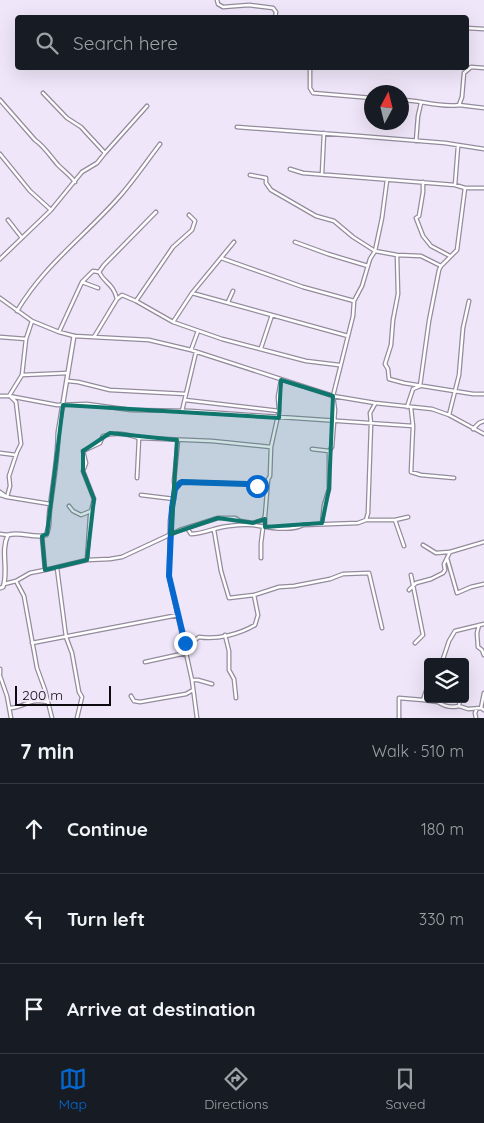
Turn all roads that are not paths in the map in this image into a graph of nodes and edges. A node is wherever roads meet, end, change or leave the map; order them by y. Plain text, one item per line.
1 (218, 0) edge
2 (276, 15) edge
3 (469, 28) edge
4 (484, 29) edge
5 (471, 67) edge
6 (484, 68) edge
7 (310, 70) edge
8 (468, 70) edge
9 (43, 93) dead end
10 (364, 97) edge
11 (0, 100) edge
12 (409, 100) edge
13 (421, 103) junction
14 (459, 105) junction
15 (147, 106) dead end
16 (484, 108) edge
17 (237, 127) dead end
18 (324, 133) junction
19 (416, 141) junction
20 (160, 144) dead end
21 (458, 146) junction
22 (484, 149) edge
23 (105, 153) junction
24 (0, 154) edge
25 (290, 169) dead end
26 (322, 174) junction
27 (250, 175) dead end
28 (387, 180) junction
29 (75, 182) junction
30 (423, 182) junction
31 (455, 185) junction
32 (465, 188) junction
33 (484, 188) edge
34 (51, 210) junction
35 (156, 212) dead end
36 (189, 215) dead end
37 (8, 220) dead end
38 (22, 238) junction
39 (234, 242) dead end
40 (295, 242) dead end
41 (375, 251) junction
42 (397, 255) junction
43 (450, 256) junction
44 (221, 258) junction
45 (0, 259) edge
46 (368, 266) junction
47 (441, 266) junction
48 (99, 272) junction
49 (82, 282) junction
50 (399, 283) junction
51 (404, 283) dead end
52 (98, 288) dead end
53 (234, 291) dead end
54 (192, 293) junction
55 (0, 298) edge
56 (117, 299) junction
57 (136, 301) junction
58 (354, 301) junction
59 (469, 301) dead end
60 (228, 302) junction
61 (16, 311) junction
62 (272, 315) junction
63 (32, 321) junction
64 (172, 322) junction
65 (198, 331) junction
66 (59, 332) junction
67 (74, 336) junction
68 (348, 336) junction
69 (0, 337) edge
70 (94, 337) junction
71 (26, 339) junction
72 (260, 348) junction
73 (191, 350) junction
74 (196, 352) junction
75 (340, 365) junction
76 (69, 373) junction
77 (22, 375) junction
78 (281, 380) junction
79 (68, 381) junction
80 (420, 386) junction
81 (454, 390) junction
82 (186, 394) junction
83 (484, 394) edge
84 (0, 396) edge
85 (9, 396) junction
86 (333, 396) junction
87 (185, 400) junction
88 (375, 403) junction
89 (63, 405) junction
90 (409, 408) junction
91 (182, 411) junction
92 (279, 411) junction
93 (449, 415) junction
94 (278, 417) junction
95 (334, 421) junction
96 (484, 421) edge
97 (371, 424) junction
98 (413, 426) junction
99 (473, 429) junction
100 (484, 434) edge
101 (139, 438) junction
102 (178, 440) junction
103 (271, 447) junction
104 (312, 449) dead end
105 (329, 451) junction
106 (0, 454) edge
107 (16, 455) junction
108 (137, 478) dead end
109 (454, 478) dead end
110 (268, 480) junction
111 (175, 489) junction
112 (0, 494) edge
113 (141, 495) dead end
114 (7, 497) junction
115 (174, 499) junction
116 (50, 504) junction
117 (69, 506) dead end
118 (91, 511) junction
119 (266, 516) junction
120 (408, 517) dead end
121 (366, 520) junction
122 (395, 520) junction
123 (322, 523) junction
124 (187, 528) junction
125 (264, 528) junction
126 (214, 530) junction
127 (0, 534) edge
128 (171, 534) junction
129 (8, 535) junction
130 (42, 536) junction
131 (484, 542) edge
132 (423, 545) dead end
133 (404, 546) dead end
134 (450, 552) junction
135 (447, 557) junction
136 (261, 558) dead end
137 (87, 560) junction
138 (56, 568) junction
139 (2, 570) edge
140 (45, 570) junction
141 (411, 575) dead end
142 (16, 581) junction
143 (4, 584) junction
144 (484, 584) edge
145 (413, 586) junction
146 (0, 588) edge
147 (409, 590) dead end
148 (254, 595) junction
149 (178, 615) junction
150 (484, 624) edge
151 (479, 625) junction
152 (382, 628) dead end
153 (225, 635) junction
154 (66, 637) junction
155 (32, 643) junction
156 (185, 643) junction
157 (415, 643) dead end
158 (186, 653) junction
159 (484, 654) edge
160 (443, 658) edge
161 (145, 662) dead end
162 (0, 670) edge
163 (0, 675) edge
164 (192, 680) junction
165 (212, 684) dead end
166 (194, 690) junction
167 (484, 693) edge
168 (131, 696) dead end
169 (424, 697) edge
170 (236, 698) dead end
171 (423, 700) joint
172 (47, 702) junction
173 (440, 703) edge
174 (459, 703) edge
175 (459, 706) junction
176 (10, 708) junction
177 (481, 709) edge
178 (11, 718) edge
179 (52, 718) edge
180 (77, 718) edge
181 (197, 718) edge
182 (399, 718) edge
183 (476, 718) edge

1 - 2 street
3 - 4 street
5 - 6 street
7 - 10 street
8 - 14 street
9 - 23 street
11 - 29 street
12 - 13 street
13 - 14 street
13 - 19 street
14 - 16 street
15 - 23 street
17 - 18 street
18 - 19 street
18 - 26 street
19 - 21 street
20 - 61 street
21 - 22 street
21 - 31 street
23 - 29 street
24 - 34 street
25 - 26 street
26 - 28 street
27 - 41 street
28 - 30 street
28 - 41 street
29 - 34 street
30 - 31 street
30 - 43 street
31 - 32 street
32 - 33 street
32 - 43 street
34 - 38 street
35 - 48 street
36 - 57 street
37 - 38 street
38 - 45 street
39 - 44 street
40 - 46 street
41 - 42 street
41 - 46 street
42 - 47 street
42 - 50 street
43 - 47 street
44 - 54 street
44 - 58 street
46 - 58 street
47 - 80 street
48 - 49 street
48 - 56 street
49 - 52 street
49 - 66 street
50 - 51 street
50 - 80 street
53 - 60 street
54 - 60 street
54 - 64 street
55 - 61 street
56 - 57 street
56 - 70 street
57 - 64 street
58 - 68 street
59 - 81 street
60 - 62 street
61 - 63 street
62 - 68 street
62 - 72 street
63 - 66 street
63 - 71 street
64 - 65 street
65 - 72 street
65 - 73 street
66 - 67 street
67 - 70 street
67 - 76 street
68 - 75 street
69 - 71 street
70 - 73 street
71 - 77 street
72 - 75 street
73 - 74 street
74 - 78 street
74 - 82 street
75 - 86 street
76 - 77 street
76 - 79 street
77 - 85 street
78 - 86 street
78 - 92 street
79 - 82 street
79 - 89 street
80 - 81 street
80 - 90 street
81 - 83 street
81 - 93 street
82 - 87 street
84 - 85 street
85 - 89 street
85 - 107 street
86 - 88 street
86 - 95 street
87 - 91 street
87 - 92 street
88 - 90 street
88 - 97 street
89 - 91 street
89 - 116 street
90 - 93 street
90 - 98 street
91 - 94 street
92 - 94 street
93 - 99 street
94 - 95 street
94 - 103 street
95 - 97 street
95 - 105 street
96 - 99 street
97 - 98 street
97 - 121 street
98 - 109 street
99 - 100 street
101 - 102 street
101 - 108 street
101 - 118 street
102 - 103 street
102 - 111 street
103 - 110 street
104 - 105 street
105 - 123 street
106 - 107 street
107 - 114 street
110 - 111 street
110 - 119 street
111 - 115 street
112 - 114 street
113 - 115 street
114 - 116 street
115 - 128 street
116 - 130 street
117 - 118 street
118 - 137 street
119 - 124 street
119 - 125 street
120 - 122 street
121 - 122 street
121 - 123 street
122 - 133 street
123 - 125 street
124 - 126 street
124 - 128 street
125 - 126 street
125 - 136 street
126 - 148 street
127 - 129 street
128 - 137 street
128 - 149 street
129 - 130 street
129 - 139 street
130 - 140 street
131 - 134 street
132 - 134 street
134 - 135 street
135 - 144 street
135 - 145 street
137 - 138 street
138 - 140 street
138 - 154 street
139 - 143 street
140 - 142 street
141 - 145 street
142 - 143 street
142 - 155 street
143 - 146 street
145 - 147 street
145 - 157 street
148 - 152 street
148 - 153 street
149 - 154 street
149 - 156 street
150 - 151 street
151 - 159 street
151 - 160 street
153 - 156 street
153 - 170 street
154 - 155 street
154 - 180 street
155 - 172 street
156 - 158 street
158 - 161 street
158 - 164 street
162 - 163 street
163 - 176 street
164 - 165 street
164 - 166 street
166 - 168 street
166 - 181 street
167 - 177 street
169 - 171 street
171 - 182 street
172 - 176 street
172 - 179 street
173 - 175 street
174 - 175 street
175 - 177 street
176 - 178 street
177 - 183 street

